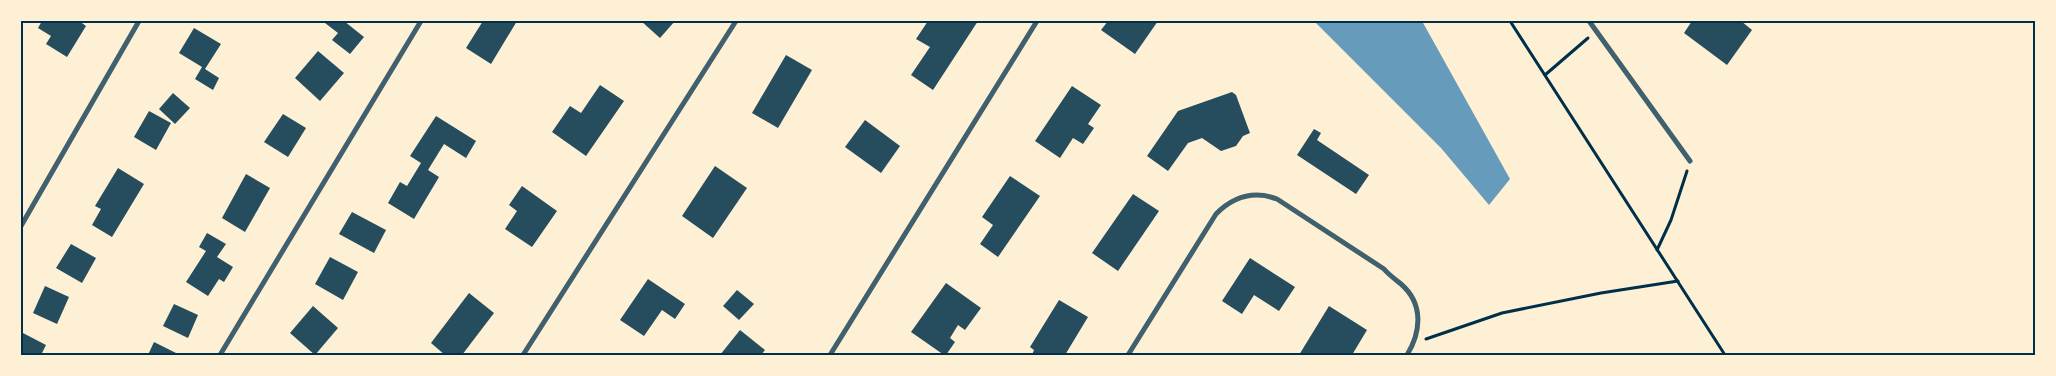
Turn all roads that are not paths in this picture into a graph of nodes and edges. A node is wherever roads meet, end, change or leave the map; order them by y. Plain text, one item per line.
1 (139, 21) edge
2 (422, 21) edge
3 (736, 21) edge
4 (1037, 21) edge
5 (1589, 21) edge
6 (1690, 161) road end
7 (21, 226) edge
8 (220, 355) edge
9 (523, 355) edge
10 (830, 355) edge
11 (1128, 355) edge
12 (1407, 355) edge

1 - 7 street
2 - 8 street
3 - 9 street
4 - 10 street
5 - 6 street
11 - 12 street

